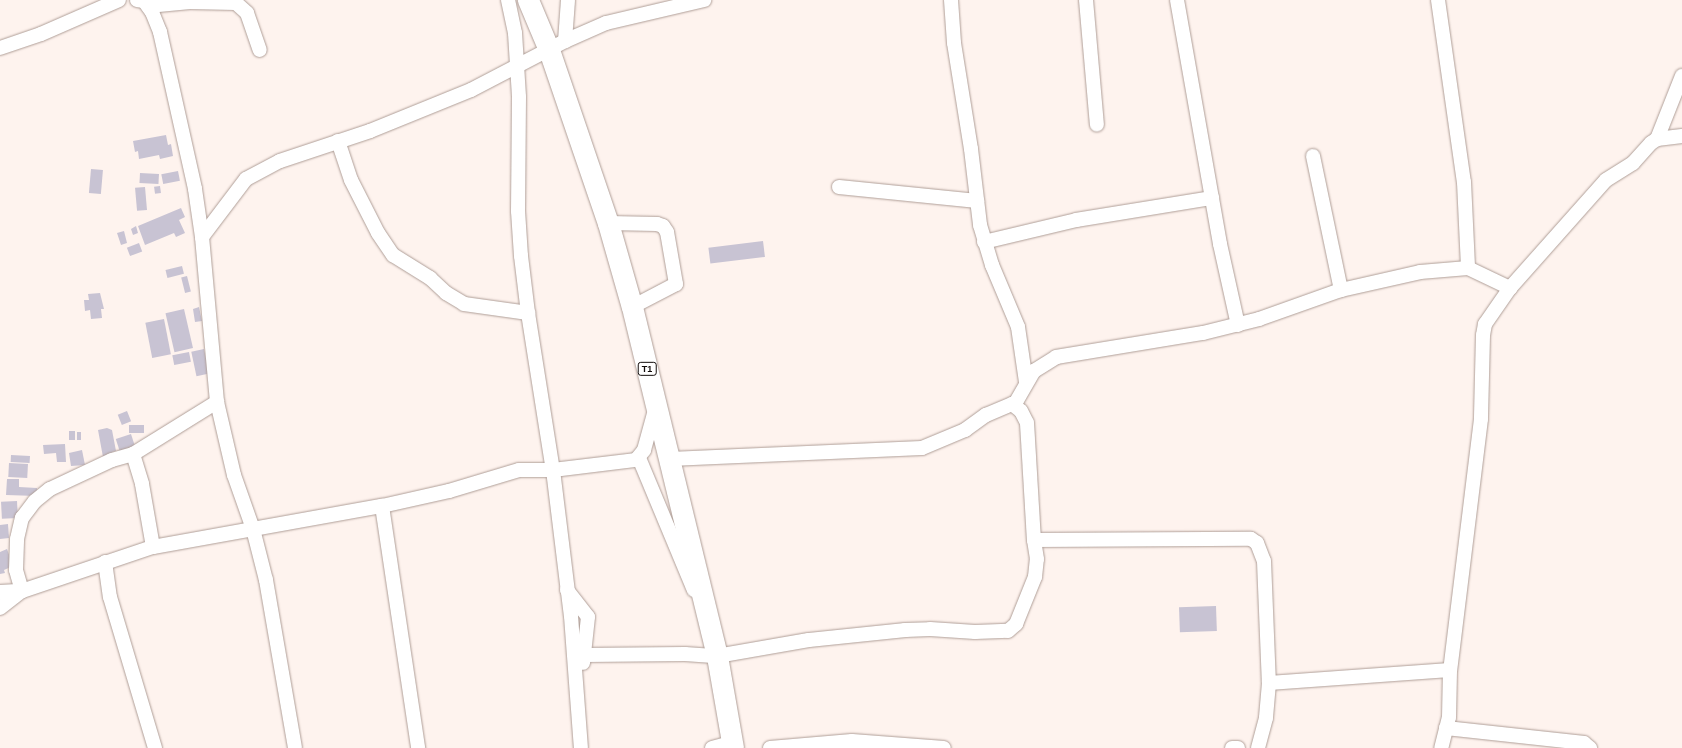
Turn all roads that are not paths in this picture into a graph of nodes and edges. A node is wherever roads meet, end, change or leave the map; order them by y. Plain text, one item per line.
1 (119, 0) edge
2 (508, 0) edge
3 (528, 0) edge
4 (568, 0) edge
5 (704, 0) edge
6 (951, 0) edge
7 (1086, 0) edge
8 (1177, 0) edge
9 (1438, 0) edge
10 (143, 3) edge
11 (557, 45) junction
12 (0, 48) edge
13 (260, 50) dead end
14 (517, 66) junction
15 (1682, 76) edge
16 (1097, 125) dead end
17 (1682, 136) edge
18 (1657, 139) junction
19 (338, 141) junction
20 (1313, 156) dead end
21 (839, 187) dead end
22 (1212, 198) junction
23 (977, 201) junction
24 (608, 223) junction
25 (202, 237) junction
26 (984, 242) junction
27 (1468, 268) junction
28 (1510, 288) junction
29 (1341, 290) junction
30 (632, 307) junction
31 (528, 313) junction
32 (1238, 325) junction
33 (1026, 382) junction
34 (217, 402) junction
35 (1012, 404) junction
36 (656, 408) junction
37 (133, 454) junction
38 (639, 458) junction
39 (670, 459) junction
40 (553, 470) junction
41 (382, 506) junction
42 (253, 529) junction
43 (1034, 540) junction
44 (153, 547) junction
45 (105, 562) junction
46 (567, 590) junction
47 (22, 591) junction
48 (0, 592) edge
49 (0, 608) edge
50 (706, 612) junction
51 (585, 655) junction
52 (717, 656) junction
53 (1450, 670) junction
54 (1269, 683) junction
55 (579, 698) junction
56 (1446, 728) junction
57 (725, 746) edge
58 (155, 748) edge
59 (295, 748) edge
60 (418, 748) edge
61 (581, 748) edge
62 (770, 748) edge
63 (944, 748) edge
64 (1232, 748) edge
65 (1238, 748) edge
66 (1258, 748) edge
67 (1441, 748) edge
68 (1590, 748) edge

1 - 12 street
2 - 14 street
3 - 11 highway, T1
4 - 11 street
5 - 11 street
6 - 23 street
7 - 16 street
8 - 22 street
9 - 27 street
10 - 13 street
10 - 25 street
11 - 14 street
11 - 24 highway, T1
14 - 19 street
14 - 31 street
15 - 18 street
17 - 18 street
18 - 28 street
19 - 25 street
19 - 31 street
20 - 29 street
21 - 23 street
22 - 26 street
22 - 32 street
23 - 26 street
24 - 30 highway, T1
24 - 30 street
25 - 34 street
26 - 33 street
27 - 28 street
27 - 29 street
28 - 53 street
29 - 32 street
30 - 36 highway, T1
31 - 40 street
32 - 33 street
33 - 35 street
34 - 37 street
34 - 42 street
35 - 39 street
35 - 43 street
36 - 38 street
36 - 39 highway, T1
37 - 44 street
37 - 47 street
38 - 40 street
38 - 50 street
39 - 50 highway, T1
40 - 41 street
40 - 46 street
41 - 42 street
41 - 60 street
42 - 44 street
42 - 59 street
43 - 52 street
43 - 54 street
44 - 45 street
45 - 47 street
45 - 58 street
46 - 51 street
46 - 55 street
47 - 48 street
47 - 49 street
50 - 52 highway, T1
51 - 52 street
51 - 55 street
52 - 57 highway, T1
53 - 54 street
53 - 56 street
54 - 66 street
55 - 61 street
56 - 67 street
56 - 68 street
62 - 63 street
64 - 65 street

